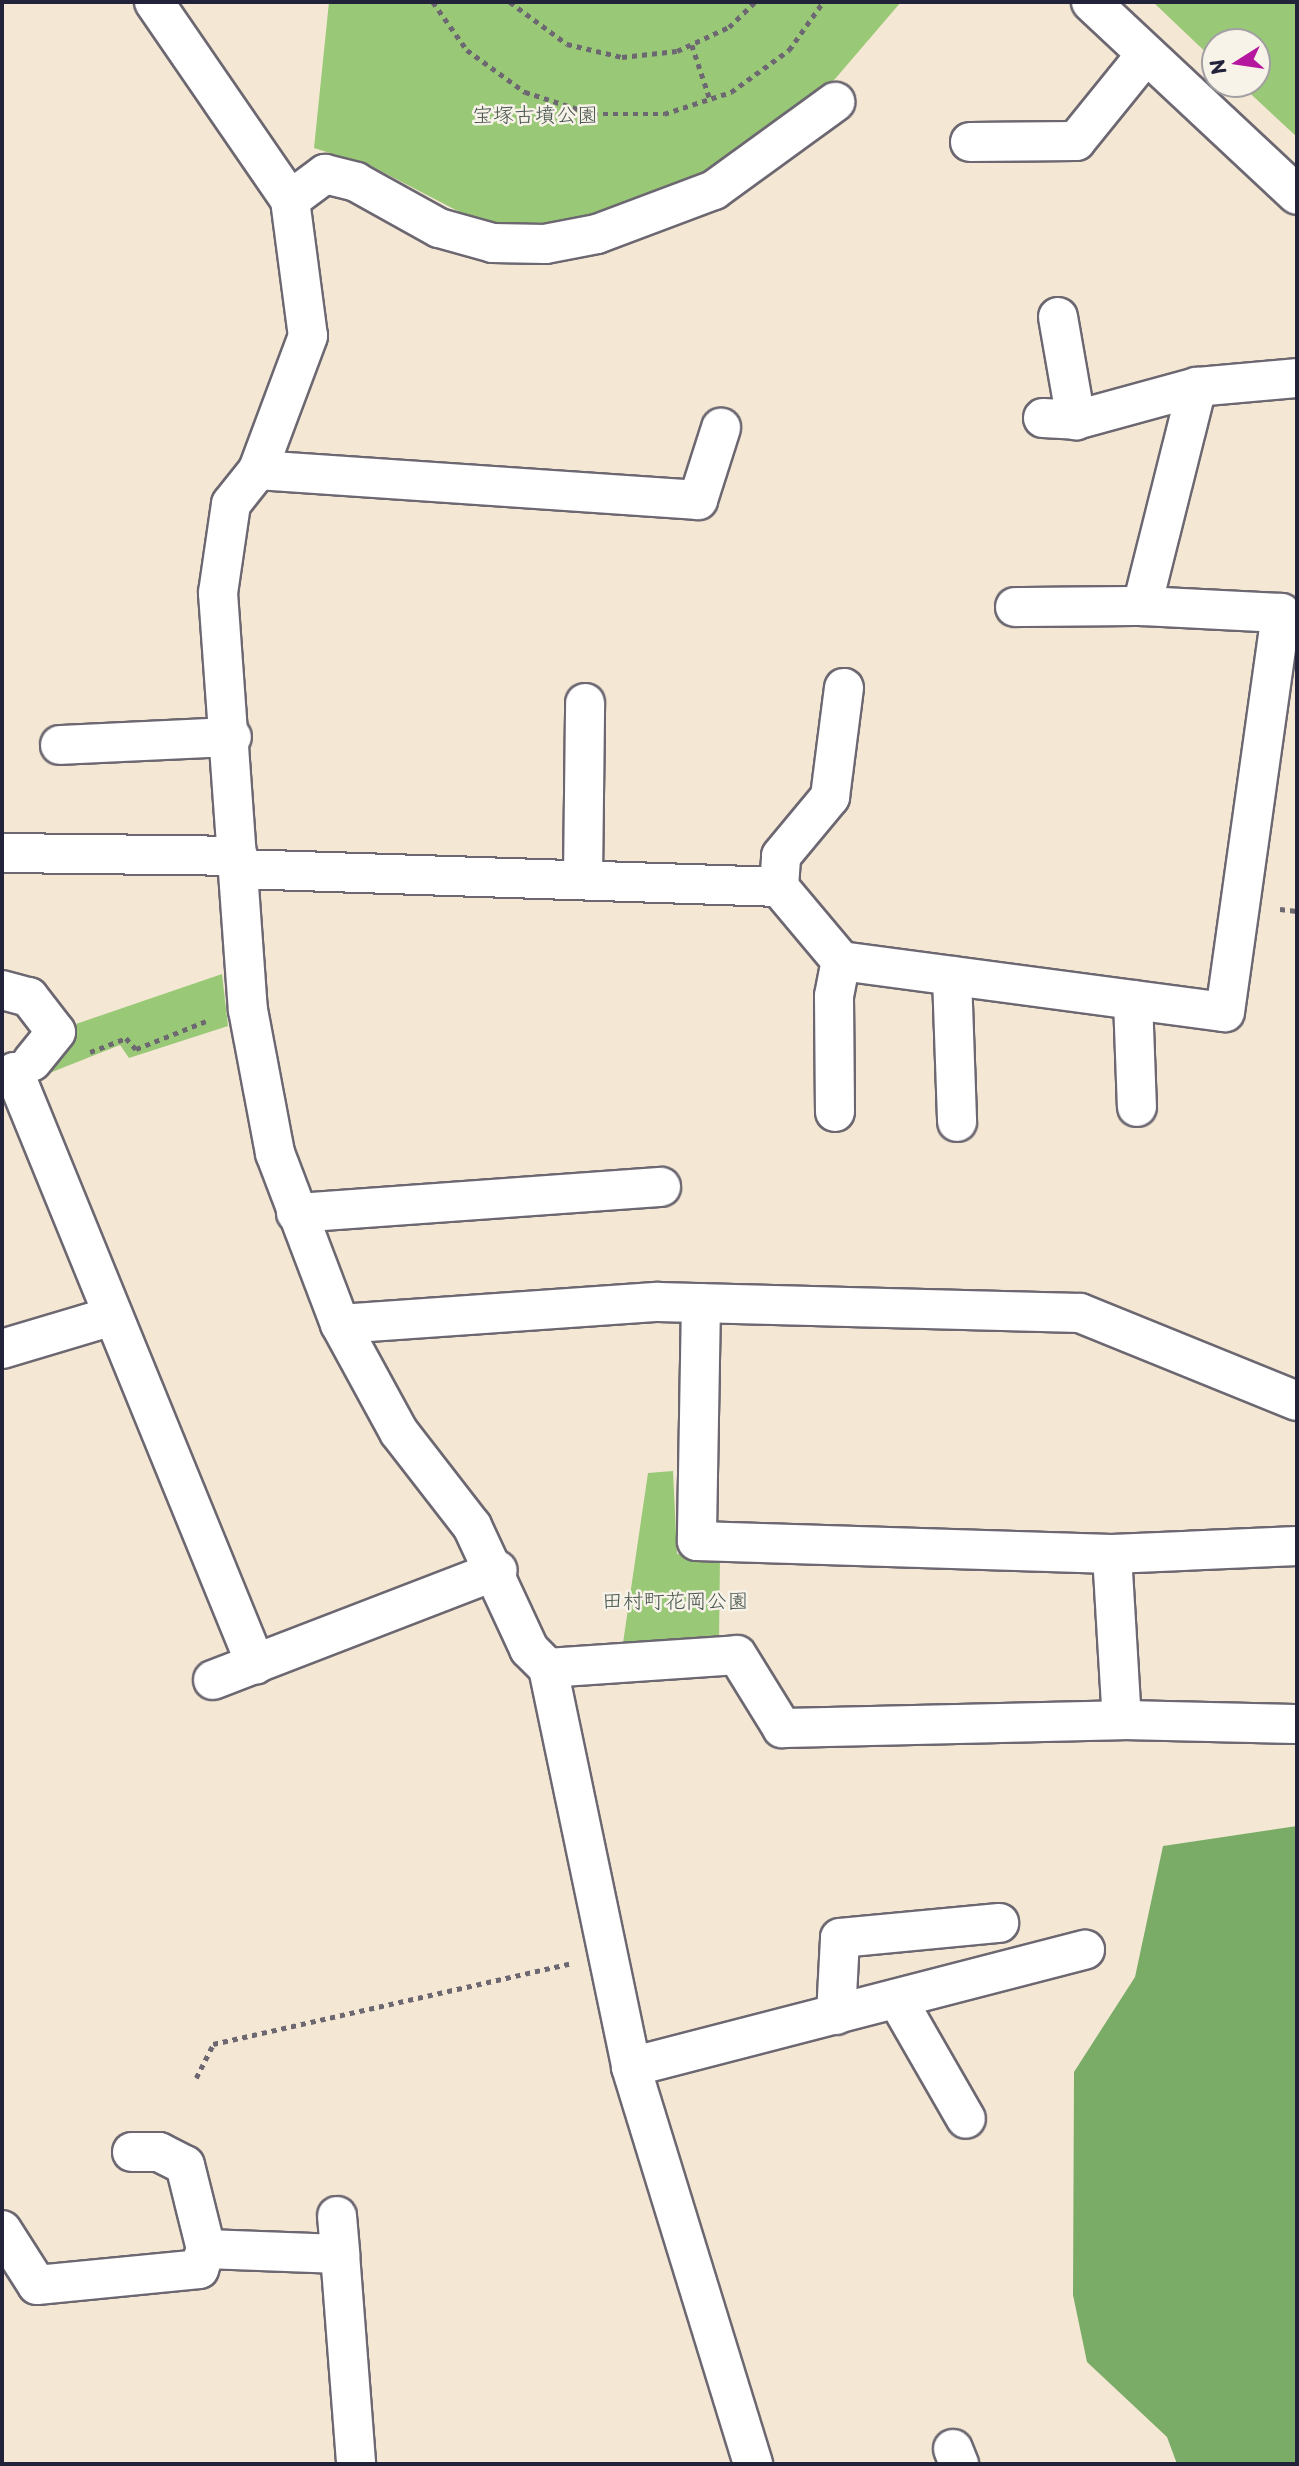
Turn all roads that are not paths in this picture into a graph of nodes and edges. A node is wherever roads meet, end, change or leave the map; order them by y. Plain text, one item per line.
1 (154, 2) edge
2 (1091, 2) edge
3 (1144, 57) junction
4 (835, 102) dead end
5 (970, 142) dead end
6 (1297, 195) edge
7 (290, 200) junction
8 (1058, 317) dead end
9 (1297, 378) edge
10 (1198, 387) junction
11 (721, 428) dead end
12 (258, 470) junction
13 (1142, 606) junction
14 (1015, 607) dead end
15 (844, 688) dead end
16 (585, 703) dead end
17 (232, 737) junction
18 (60, 746) dead end
19 (2, 853) edge
20 (239, 863) junction
21 (583, 877) junction
22 (779, 887) junction
23 (841, 961) junction
24 (952, 976) junction
25 (2, 990) edge
26 (1133, 1000) junction
27 (17, 1078) edge
28 (1137, 1107) dead end
29 (835, 1112) dead end
30 (957, 1122) dead end
31 (661, 1187) dead end
32 (296, 1213) junction
33 (701, 1303) junction
34 (114, 1316) junction
35 (340, 1324) junction
36 (2, 1349) edge
37 (1297, 1401) edge
38 (1297, 1546) edge
39 (1112, 1554) junction
40 (498, 1570) junction
41 (256, 1665) junction
42 (548, 1668) junction
43 (213, 1681) dead end
44 (1122, 1720) junction
45 (1297, 1724) edge
46 (999, 1923) dead end
47 (1085, 1950) dead end
48 (897, 1999) junction
49 (836, 2015) junction
50 (631, 2067) junction
51 (966, 2119) dead end
52 (132, 2152) dead end
53 (337, 2216) dead end
54 (2, 2230) edge
55 (206, 2249) junction
56 (340, 2254) junction
57 (356, 2464) edge
58 (753, 2464) edge

1 - 7 street
2 - 3 street
3 - 5 street
3 - 6 street
4 - 7 street
7 - 12 street
8 - 10 street
9 - 10 street
10 - 13 street
11 - 12 street
12 - 17 street
13 - 14 street
13 - 26 street
15 - 22 street
16 - 21 street
17 - 18 street
17 - 20 street
19 - 20 street
20 - 21 street
20 - 32 street
21 - 22 street
22 - 23 street
23 - 24 street
23 - 29 street
24 - 26 street
24 - 30 street
25 - 27 street
26 - 28 street
27 - 34 street
31 - 32 street
32 - 35 street
33 - 35 street
33 - 37 street
33 - 39 street
34 - 36 street
34 - 41 street
35 - 40 street
38 - 39 street
39 - 44 street
40 - 41 street
40 - 42 street
41 - 43 street
42 - 44 street
42 - 50 street
44 - 45 street
46 - 49 street
47 - 48 street
48 - 49 street
48 - 51 street
49 - 50 street
50 - 58 street
52 - 55 street
53 - 56 street
54 - 55 street
55 - 56 street
56 - 57 street

